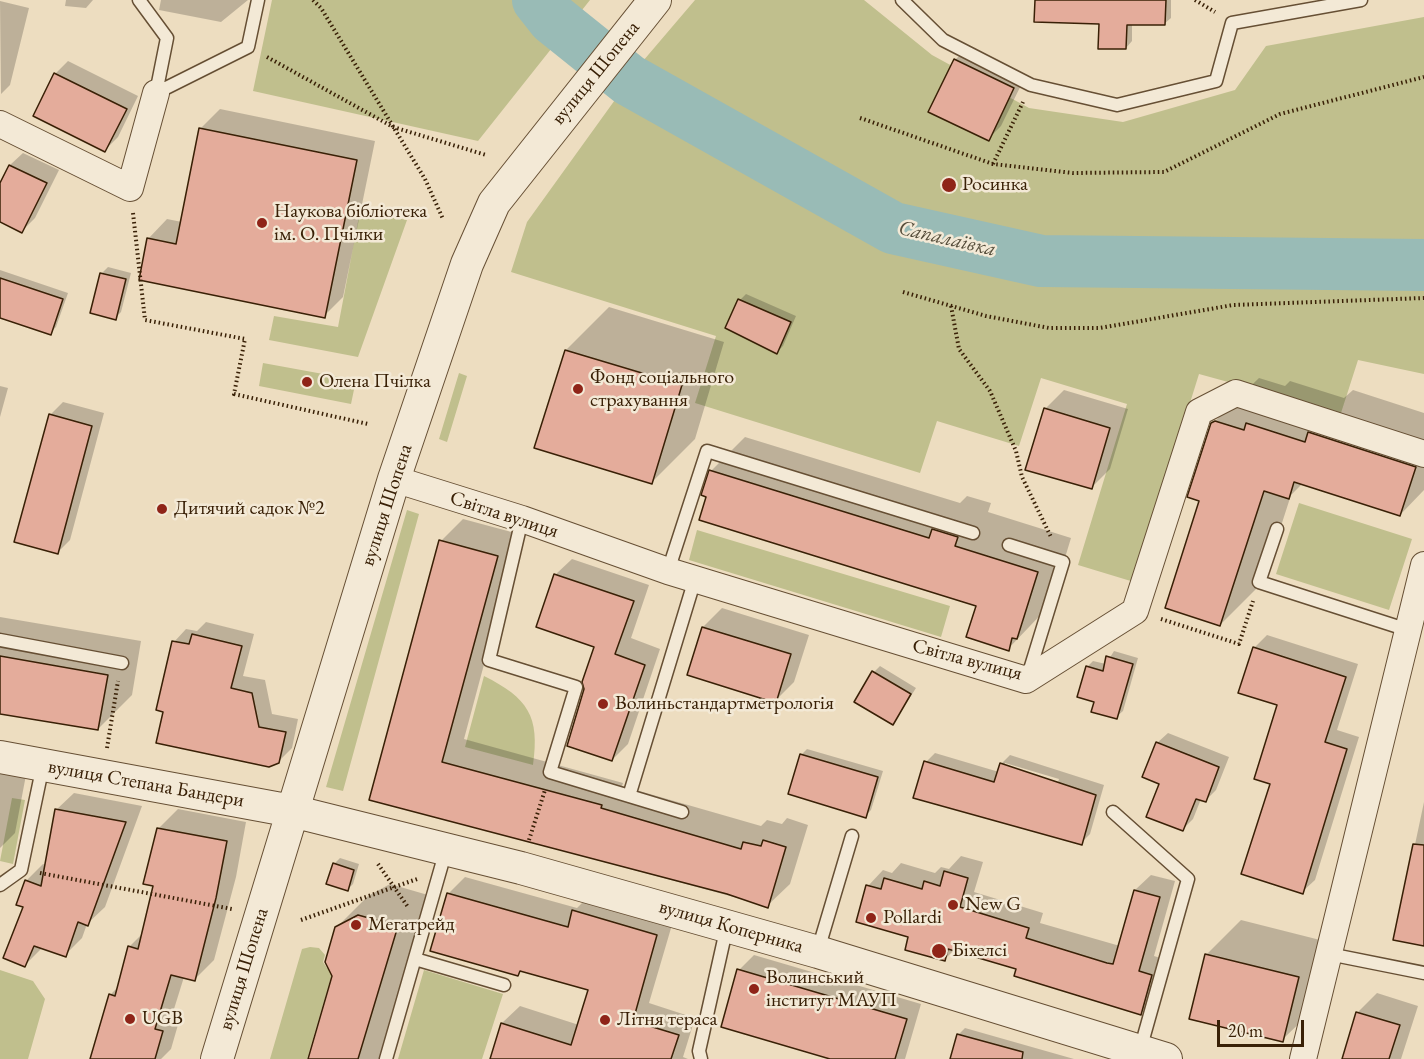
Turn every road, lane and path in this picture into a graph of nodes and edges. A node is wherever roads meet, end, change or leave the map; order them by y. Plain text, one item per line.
1 (139, 0) edge
2 (258, 0) edge
3 (313, 0) edge
4 (655, 0) edge
5 (902, 0) edge
6 (1361, 0) edge
7 (248, 47) junction
8 (1424, 77) edge
9 (1031, 85) junction
10 (156, 93) junction
11 (860, 118) dead end
12 (0, 124) edge
13 (393, 127) junction
14 (486, 155) dead end
15 (993, 164) junction
16 (130, 188) junction
17 (443, 219) dead end
18 (903, 292) dead end
19 (1424, 298) edge
20 (951, 306) junction
21 (368, 424) dead end
22 (1424, 454) edge
23 (394, 479) junction
24 (522, 519) junction
25 (1277, 529) dead end
26 (973, 533) dead end
27 (1009, 545) dead end
28 (1064, 562) junction
29 (1424, 565) edge
30 (668, 571) junction
31 (695, 579) junction
32 (1259, 582) junction
33 (1180, 625) dead end
34 (1408, 630) junction
35 (0, 640) edge
36 (122, 663) joint
37 (1026, 680) junction
38 (106, 748) dead end
39 (0, 757) edge
40 (43, 765) junction
41 (550, 772) junction
42 (629, 796) junction
43 (292, 811) junction
44 (682, 812) dead end
45 (1113, 812) dead end
46 (852, 836) dead end
47 (443, 860) junction
48 (377, 862) dead end
49 (521, 868) junction
50 (21, 870) junction
51 (0, 885) edge
52 (394, 887) junction
53 (232, 909) dead end
54 (301, 920) dead end
55 (727, 925) junction
56 (423, 928) junction
57 (818, 952) junction
58 (1329, 954) junction
59 (415, 960) junction
60 (1424, 973) edge
61 (504, 985) dead end
62 (1153, 1055) edge
63 (217, 1059) edge
64 (386, 1059) edge
65 (700, 1059) edge
66 (1303, 1059) edge

1 - 10 lane
2 - 7 lane
3 - 13 path
4 - 23 street, вулиця Шопена
5 - 9 lane
6 - 9 lane
7 - 10 lane
7 - 13 path
8 - 15 path
9 - 15 path
10 - 16 street
11 - 15 path
12 - 16 street
13 - 14 path
13 - 17 path
16 - 21 path
18 - 20 path
19 - 20 path
20 - 28 path
22 - 37 street, Світла вулиця
23 - 24 street, Світла вулиця
23 - 43 street, вулиця Шопена
24 - 30 street, Світла вулиця
24 - 41 lane
25 - 32 lane
26 - 30 lane
27 - 28 lane
28 - 37 lane
29 - 34 street
30 - 31 street, Світла вулиця
31 - 37 street, Світла вулиця
31 - 42 lane
32 - 33 path
32 - 34 lane
34 - 58 street
35 - 36 lane
36 - 38 path
39 - 40 street, вулиця Степана Бандери
40 - 43 street, вулиця Степана Бандери
40 - 50 lane
41 - 42 lane
41 - 49 path
42 - 44 lane
43 - 47 street, вулиця Коперника
43 - 63 street, вулиця Шопена
45 - 62 lane
46 - 57 lane
47 - 49 street, вулиця Коперника
47 - 52 path
47 - 56 lane
48 - 52 path
49 - 55 street, вулиця Коперника
50 - 51 lane
50 - 53 path
52 - 54 path
52 - 56 path
55 - 57 street, вулиця Коперника
55 - 65 lane
56 - 59 lane
57 - 62 street, вулиця Коперника
58 - 60 lane
58 - 66 street
59 - 61 lane
59 - 64 lane

